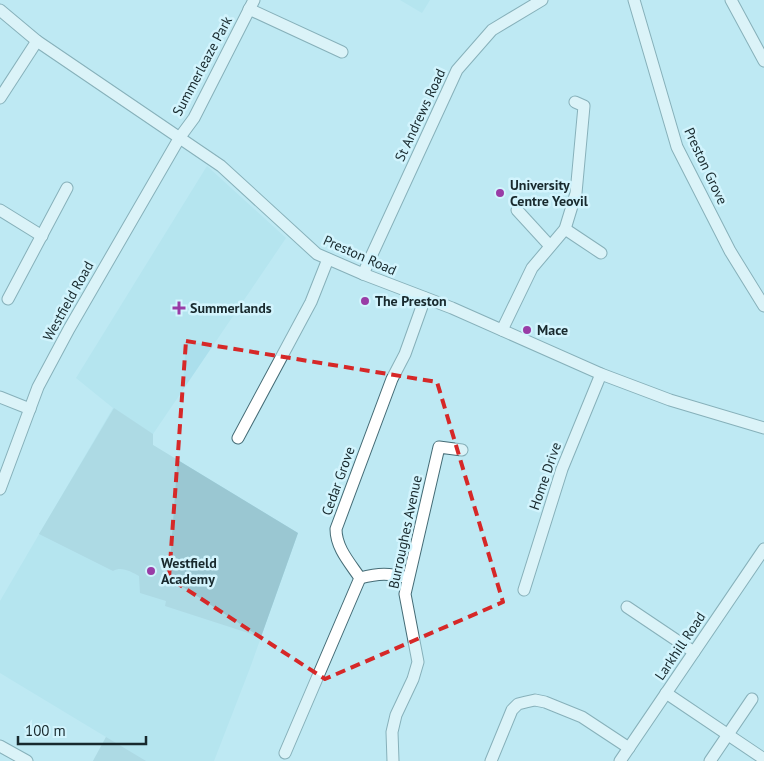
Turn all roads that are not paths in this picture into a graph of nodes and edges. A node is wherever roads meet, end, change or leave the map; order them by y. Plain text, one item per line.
1 (542, 0) edge
2 (634, 0) edge
3 (731, 0) edge
4 (251, 4) edge
5 (0, 10) edge
6 (37, 41) junction
7 (342, 52) dead end
8 (764, 61) edge
9 (0, 98) edge
10 (585, 105) dead end
11 (180, 137) junction
12 (67, 188) dead end
13 (0, 210) edge
14 (517, 210) dead end
15 (565, 229) junction
16 (42, 236) junction
17 (550, 246) junction
18 (602, 254) dead end
19 (328, 259) junction
20 (363, 274) junction
21 (425, 298) junction
22 (8, 300) dead end
23 (764, 306) edge
24 (502, 330) junction
25 (601, 374) junction
26 (0, 398) edge
27 (30, 409) junction
28 (764, 428) edge
29 (238, 438) dead end
30 (462, 450) dead end
31 (0, 489) edge
32 (764, 549) edge
33 (360, 578) junction
34 (408, 578) junction
35 (524, 590) dead end
36 (628, 607) dead end
37 (638, 614) junction
38 (632, 625) dead end
39 (694, 652) junction
40 (666, 693) junction
41 (752, 700) dead end
42 (728, 734) junction
43 (0, 746) edge
44 (629, 748) junction
45 (285, 753) dead end
46 (764, 759) edge
47 (27, 761) edge
48 (393, 761) edge
49 (491, 761) edge
50 (620, 761) edge
51 (710, 761) edge

1 - 20 street, St Andrews Road
2 - 23 street, Preston Grove
3 - 8 street
4 - 7 street, Summerleaze Park
4 - 11 street, Summerleaze Park
5 - 6 street, Preston Road
6 - 9 street
6 - 11 street, Preston Road
10 - 15 street
11 - 19 street, Preston Road
11 - 27 street, Westfield Road
12 - 16 street
13 - 16 street
14 - 17 street
15 - 17 street
15 - 18 street
16 - 22 street
17 - 24 street
19 - 20 street, Preston Road
19 - 29 street
20 - 21 street, Preston Road
21 - 24 street, Preston Road
21 - 33 street, Cedar Grove
24 - 25 street, Preston Road
25 - 28 street, Preston Road
25 - 35 street, Home Drive
26 - 27 street
27 - 31 street, Westfield Road
30 - 34 street, Burroughes Avenue
32 - 39 street, Larkhill Road
33 - 34 street
33 - 45 street
34 - 48 street, Burroughes Avenue
36 - 37 street
37 - 38 street
37 - 39 street
39 - 40 street, Larkhill Road
40 - 42 street
40 - 44 street, Larkhill Road
41 - 42 street
42 - 46 street
42 - 51 street
43 - 47 street
44 - 49 street
44 - 50 street, Larkhill Road

